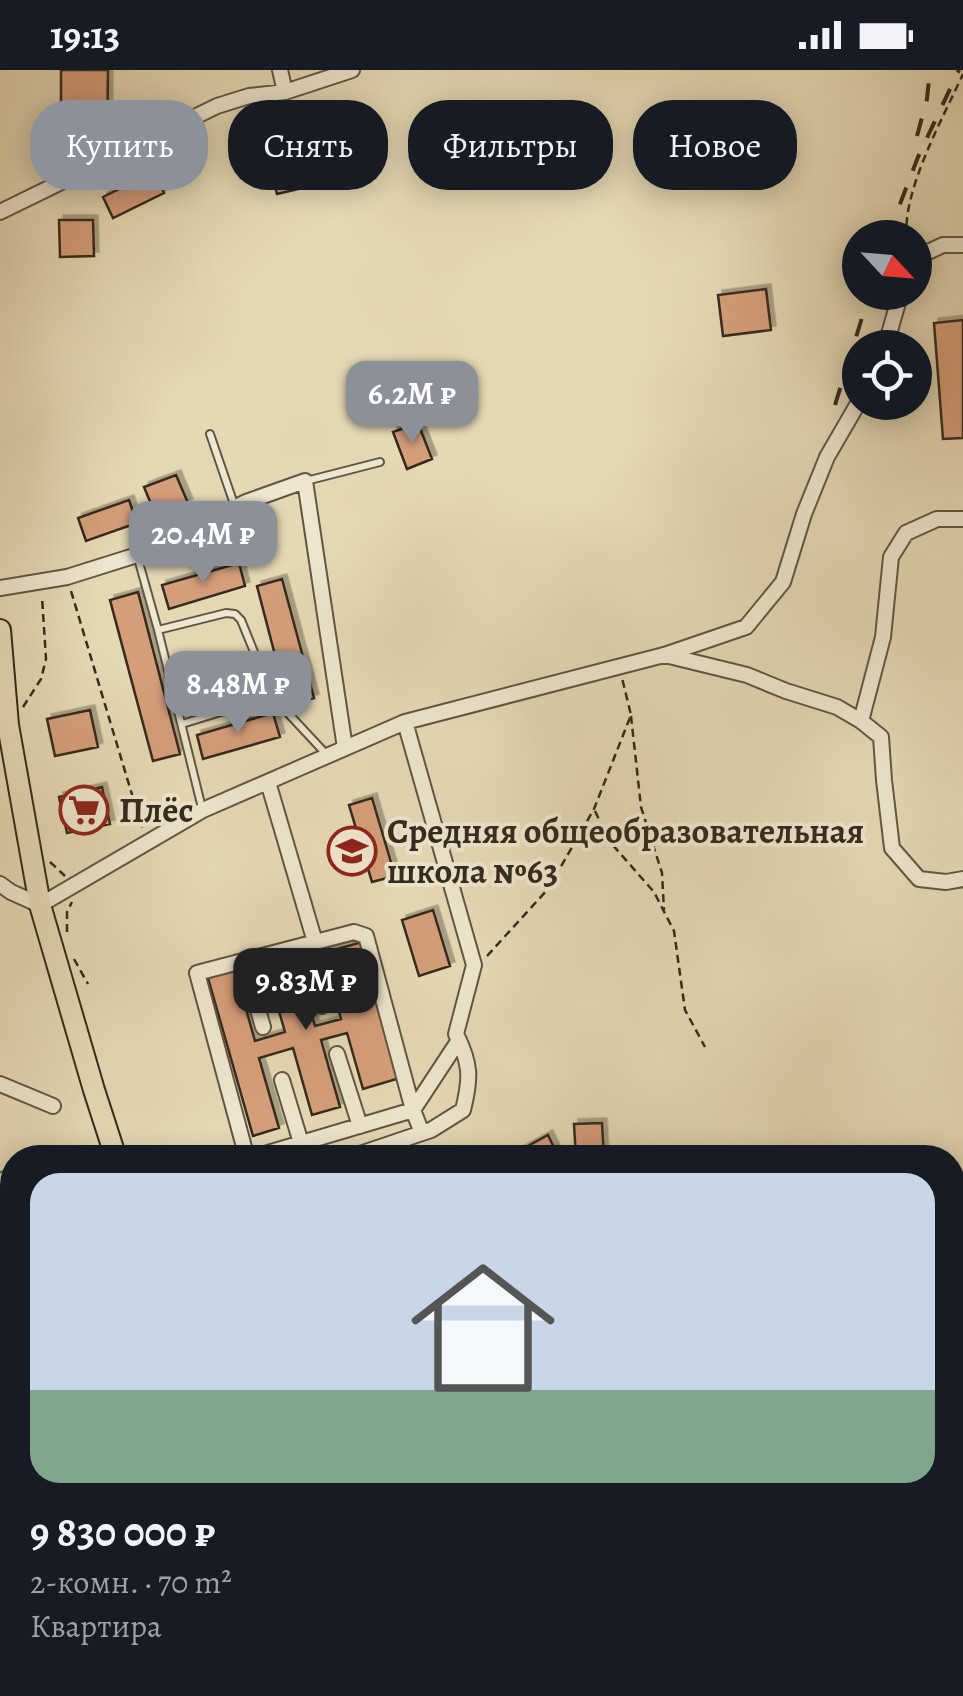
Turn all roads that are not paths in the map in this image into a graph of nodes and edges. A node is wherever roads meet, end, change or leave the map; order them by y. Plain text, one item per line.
1 (280, 70) edge
2 (352, 70) edge
3 (285, 92) junction
4 (0, 212) edge
5 (963, 245) edge
6 (932, 250) edge
7 (849, 420) edge
8 (210, 434) dead end
9 (380, 462) dead end
10 (305, 481) junction
11 (236, 508) junction
12 (963, 519) edge
13 (137, 556) junction
14 (0, 588) edge
15 (0, 630) edge
16 (158, 630) junction
17 (664, 655) junction
18 (272, 696) junction
19 (861, 721) junction
20 (404, 722) junction
21 (182, 724) junction
22 (345, 748) junction
23 (328, 756) junction
24 (268, 782) junction
25 (203, 810) junction
26 (963, 879) edge
27 (0, 884) edge
28 (40, 906) junction
29 (310, 944) junction
30 (244, 961) junction
31 (322, 1006) dead end
32 (263, 1026) dead end
33 (459, 1040) junction
34 (337, 1054) dead end
35 (282, 1080) dead end
36 (0, 1084) edge
37 (54, 1106) dead end
38 (413, 1110) junction
39 (360, 1126) junction
40 (422, 1133) junction
41 (301, 1143) junction
42 (112, 1145) edge
43 (245, 1145) edge
44 (294, 1145) edge
45 (386, 1145) edge

1 - 3 street
2 - 3 street
3 - 4 street
5 - 6 street
7 - 17 street
8 - 11 lane
9 - 10 lane
10 - 11 street
10 - 22 street
11 - 13 street
12 - 19 street
13 - 14 street
13 - 16 lane
15 - 28 main road
16 - 18 lane
16 - 21 lane
17 - 19 street
17 - 20 street
18 - 21 lane
18 - 23 lane
19 - 26 street
20 - 22 street
20 - 33 street
21 - 25 lane
22 - 23 street
23 - 24 street
24 - 25 street
24 - 29 street
25 - 28 street
27 - 28 street
28 - 42 main road
29 - 30 street
29 - 31 street
29 - 38 street
30 - 32 street
30 - 43 street
33 - 38 street
33 - 40 street
34 - 39 street
35 - 41 street
36 - 37 street
38 - 39 street
38 - 40 street
39 - 41 street
40 - 45 street
41 - 44 street

